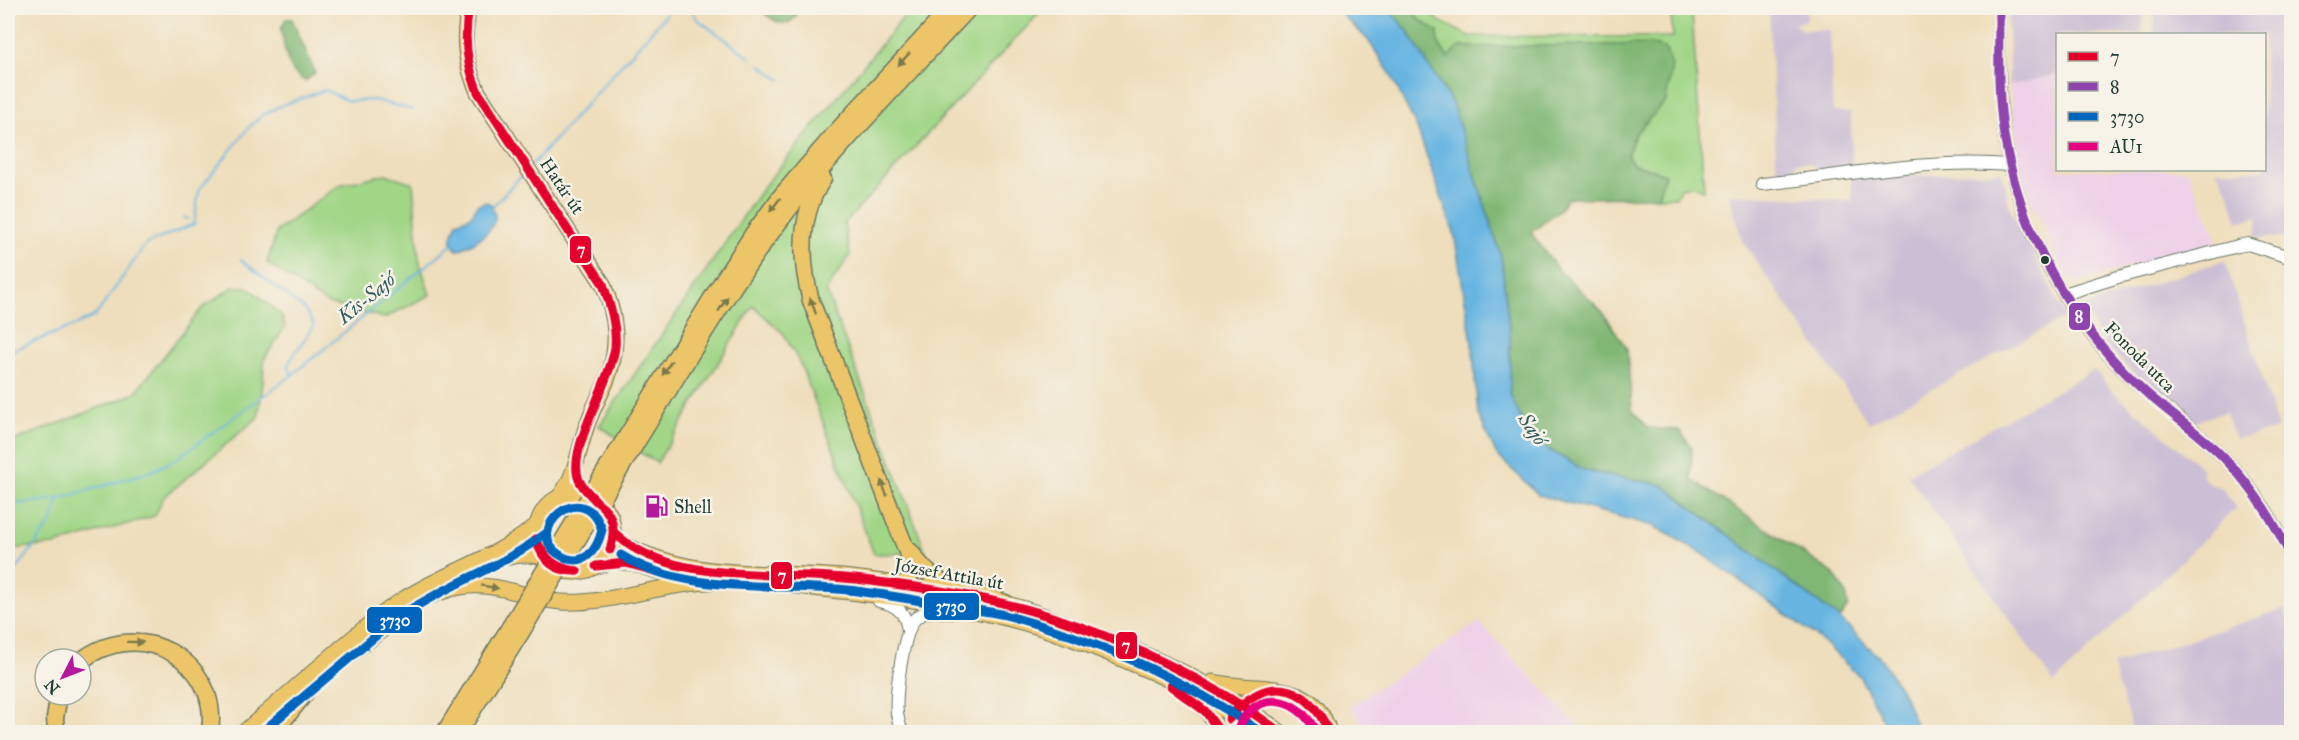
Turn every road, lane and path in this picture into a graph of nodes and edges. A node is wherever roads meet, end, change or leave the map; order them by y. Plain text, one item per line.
1 (469, 8) edge
2 (951, 8) edge
3 (969, 8) edge
4 (2000, 8) edge
5 (859, 126) junction
6 (2010, 165) junction
7 (1762, 184) dead end
8 (2292, 258) edge
9 (2064, 294) junction
10 (631, 439) junction
11 (576, 466) junction
12 (559, 497) junction
13 (597, 502) junction
14 (538, 524) junction
15 (614, 533) junction
16 (905, 543) junction
17 (545, 557) junction
18 (2292, 560) edge
19 (596, 566) junction
20 (710, 582) junction
21 (902, 585) junction
22 (818, 588) junction
23 (864, 593) junction
24 (412, 605) junction
25 (1006, 611) junction
26 (515, 630) junction
27 (908, 632) junction
28 (93, 654) edge
29 (1146, 669) junction
30 (1192, 677) junction
31 (1269, 689) junction
32 (307, 691) junction
33 (57, 707) edge
34 (1236, 709) junction
35 (56, 732) edge
36 (210, 732) edge
37 (244, 732) edge
38 (261, 732) edge
39 (274, 732) edge
40 (445, 732) edge
41 (459, 732) edge
42 (902, 732) edge
43 (1222, 732) edge
44 (1256, 732) edge
45 (1280, 732) edge
46 (1329, 732) edge

1 - 11 main road, Határ út
2 -> 10 highway
3 - 5 highway
4 - 6 street, Fonoda utca
10 -> 5 highway
16 -> 5 highway
6 - 7 street
6 - 9 street, Fonoda utca
8 - 9 street
9 - 18 street, Fonoda utca
10 - 26 highway, bridge
11 - 12 main road, Határ út
11 - 13 main road
12 - 13 main road
12 - 14 main road
13 - 15 main road
14 - 17 main road
14 - 37 main road
15 - 19 main road
15 - 21 main road, József Attila út
16 - 21 highway
16 - 25 highway
17 - 19 main road
17 - 24 main road
19 - 20 main road
20 - 22 main road, József Attila út
24 -> 20 main road
21 - 23 highway
21 - 25 main road, József Attila út
22 - 23 main road, József Attila út
22 - 27 street
23 - 25 main road, József Attila út
24 - 32 main road
25 - 27 street
25 - 29 main road, József Attila út
25 - 30 main road, József Attila út
26 - 40 highway
26 - 41 highway
27 - 42 street
28 -> 36 highway
29 - 34 main road, József Attila út
29 - 43 main road
30 - 31 main road
30 - 34 main road, József Attila út
31 - 34 main road
31 - 46 main road
32 - 38 main road
32 - 39 highway
33 - 35 highway
34 - 43 main road
34 - 44 main road, József Attila út
34 - 45 main road, József Attila út

